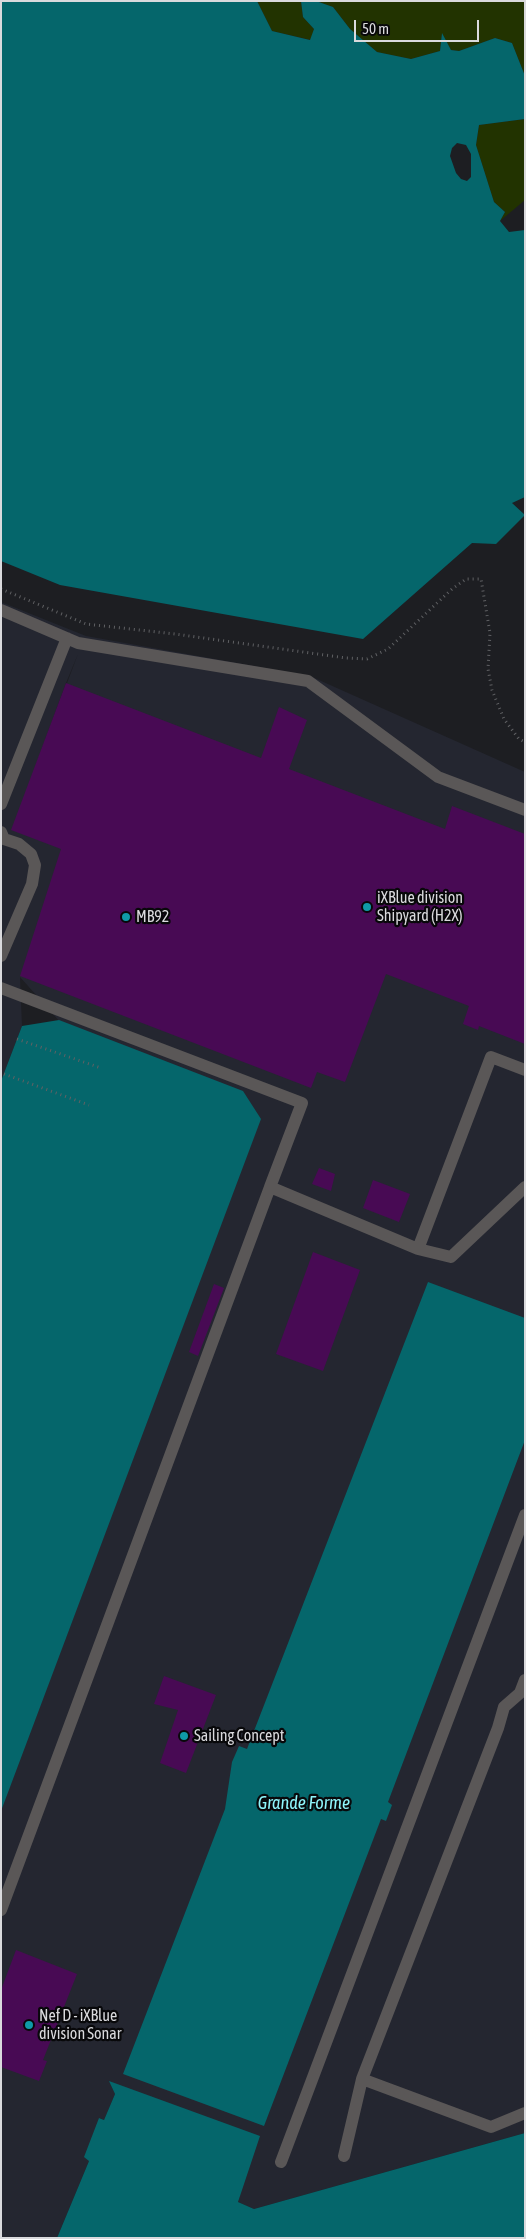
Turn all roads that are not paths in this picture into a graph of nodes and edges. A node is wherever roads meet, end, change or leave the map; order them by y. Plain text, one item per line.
1 (1, 610) edge
2 (67, 638) junction
3 (1, 804) edge
4 (525, 810) edge
5 (1, 832) edge
6 (1, 956) edge
7 (1, 988) edge
8 (525, 1070) edge
9 (270, 1187) junction
10 (525, 1187) edge
11 (418, 1248) junction
12 (525, 1515) edge
13 (525, 1680) edge
14 (1, 1910) edge
15 (362, 2079) junction
16 (525, 2113) edge
17 (344, 2156) dead end
18 (281, 2162) dead end

1 - 2 lane
2 - 3 lane
2 - 4 lane
5 - 6 lane
7 - 9 lane
8 - 11 lane
9 - 11 lane
9 - 14 lane
10 - 11 lane
12 - 18 lane
13 - 15 lane
15 - 16 lane
15 - 17 lane

